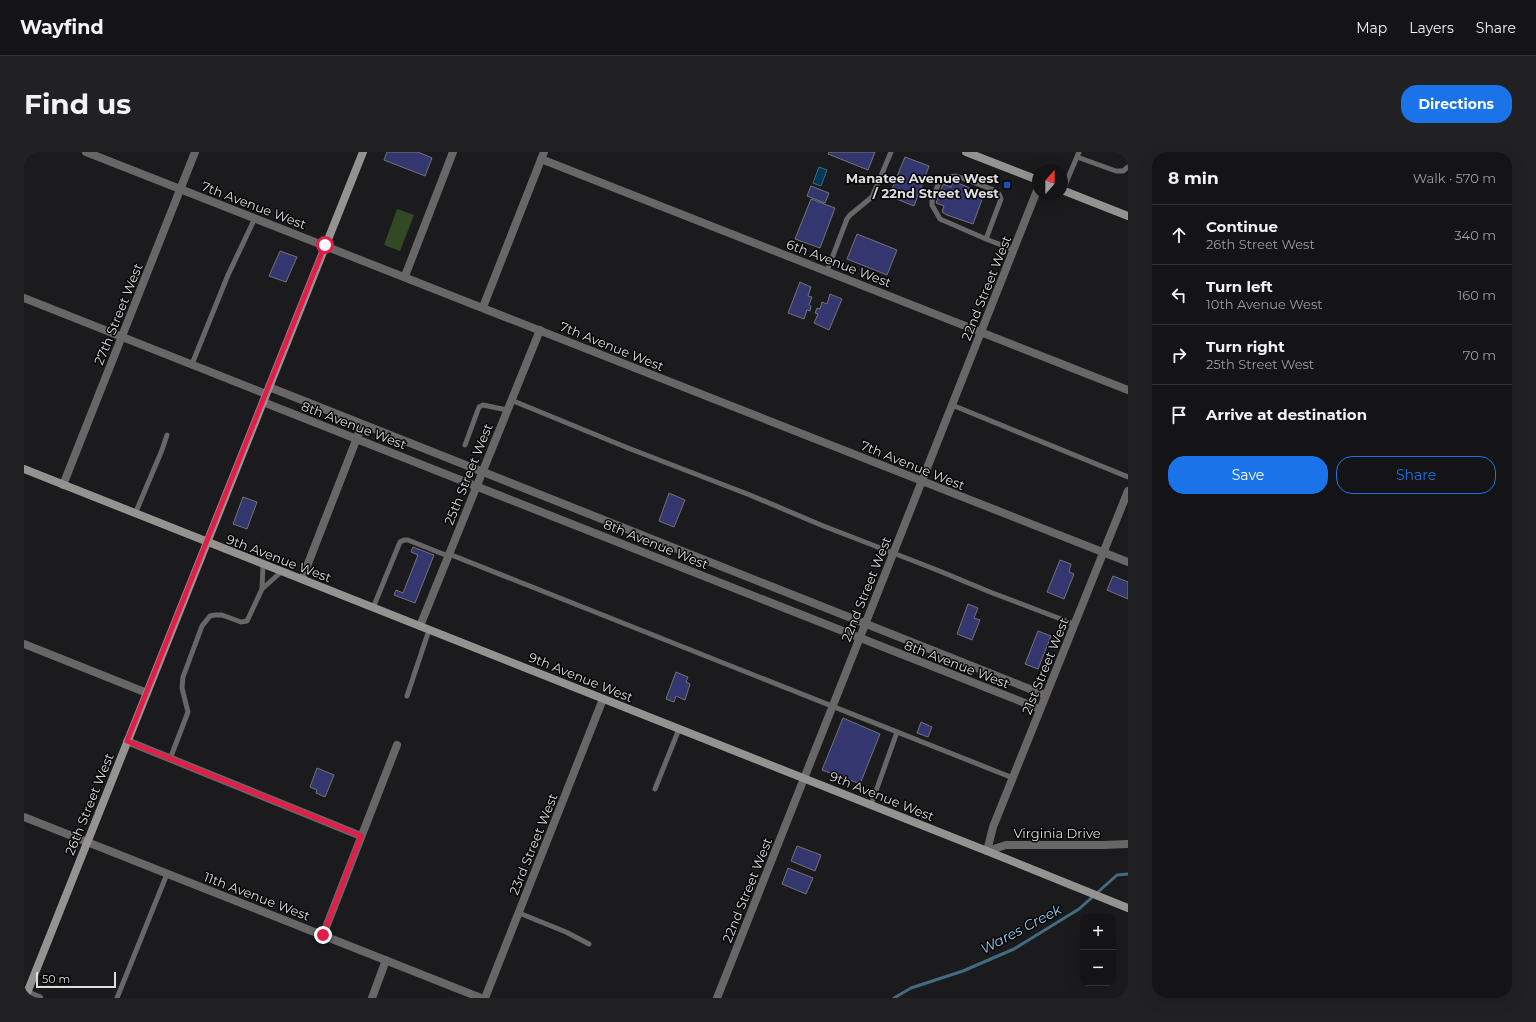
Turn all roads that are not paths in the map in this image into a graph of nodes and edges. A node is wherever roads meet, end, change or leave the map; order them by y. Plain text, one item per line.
1 (86, 152) edge
2 (195, 152) edge
3 (363, 152) edge
4 (453, 152) edge
5 (891, 152) edge
6 (966, 152) edge
7 (976, 154) edge
8 (1078, 154) edge
9 (542, 156) edge
10 (1128, 167) edge
11 (1068, 176) edge
12 (1032, 177) edge
13 (180, 189) junction
14 (1068, 192) edge
15 (1033, 200) edge
16 (1128, 216) edge
17 (255, 218) junction
18 (986, 239) junction
19 (325, 245) junction
20 (1014, 250) junction
21 (826, 271) junction
22 (405, 276) junction
23 (24, 298) edge
24 (483, 308) junction
25 (540, 330) junction
26 (981, 332) junction
27 (122, 337) junction
28 (192, 364) junction
29 (268, 390) junction
30 (1128, 390) edge
31 (512, 400) junction
32 (263, 402) junction
33 (952, 405) junction
34 (507, 410) junction
35 (362, 425) junction
36 (166, 435) dead end
37 (357, 439) junction
38 (465, 445) dead end
39 (24, 469) edge
40 (482, 472) junction
41 (1128, 477) edge
42 (922, 482) junction
43 (63, 485) junction
44 (476, 486) junction
45 (1128, 491) edge
46 (135, 514) junction
47 (207, 542) junction
48 (1104, 553) junction
49 (894, 554) junction
50 (448, 555) junction
51 (1128, 562) edge
52 (263, 565) junction
53 (281, 572) junction
54 (302, 579) junction
55 (262, 589) junction
56 (373, 608) junction
57 (866, 624) junction
58 (1074, 624) junction
59 (420, 626) junction
60 (429, 630) junction
61 (859, 638) junction
62 (24, 644) edge
63 (147, 693) junction
64 (1045, 695) junction
65 (407, 696) dead end
66 (603, 699) junction
67 (832, 706) junction
68 (1040, 709) junction
69 (679, 729) junction
70 (897, 732) junction
71 (127, 741) junction
72 (397, 745) dead end
73 (170, 759) junction
74 (804, 778) junction
75 (1013, 778) junction
76 (655, 789) dead end
77 (871, 805) junction
78 (24, 818) edge
79 (361, 836) junction
80 (87, 842) junction
81 (1128, 844) edge
82 (987, 851) junction
83 (167, 874) junction
84 (1128, 908) edge
85 (519, 913) junction
86 (323, 935) junction
87 (589, 944) dead end
88 (386, 960) junction
89 (25, 994) edge
90 (39, 998) edge
91 (117, 998) edge
92 (372, 998) edge
93 (481, 998) edge
94 (485, 998) edge
95 (717, 998) edge

1 - 13 street, 7th Avenue West
2 - 13 street, 27th Street West
3 - 19 street, 26th Street West
4 - 22 street
5 - 21 lane
6 - 7 street
7 - 12 street
8 - 10 lane
8 - 11 lane
9 - 21 street, 6th Avenue West
9 - 24 street
13 - 17 street, 7th Avenue West
13 - 27 street, 27th Street West
14 - 16 street
15 - 20 street, 22nd Street West
17 - 19 street, 7th Avenue West
17 - 28 lane
18 - 18 lane
18 - 20 lane
19 - 22 street, 7th Avenue West
19 - 29 street, 26th Street West
20 - 26 street, 22nd Street West
21 - 26 street, 6th Avenue West
22 - 24 street, 7th Avenue West
23 - 27 street, 8th Avenue West
24 - 25 street, 7th Avenue West
25 - 31 street, 25th Street West
25 - 42 street, 7th Avenue West
26 - 30 street, 6th Avenue West
26 - 33 street, 22nd Street West
27 - 28 street, 8th Avenue West
27 - 43 street, 27th Street West
28 - 29 street, 8th Avenue West
29 - 32 street, 26th Street West
29 - 35 street, 8th Avenue West
31 - 34 street, 25th Street West
31 - 49 lane
32 - 37 street, 8th Avenue West
32 - 47 street, 26th Street West
33 - 41 lane
33 - 42 street, 22nd Street West
34 - 38 lane
34 - 40 street, 25th Street West
35 - 37 street
35 - 40 street, 8th Avenue West
36 - 46 lane
37 - 44 street, 8th Avenue West
37 - 54 street
39 - 43 street, 9th Avenue West
40 - 44 street, 25th Street West
40 - 57 street, 8th Avenue West
42 - 48 street, 7th Avenue West
42 - 49 street, 22nd Street West
43 - 46 street, 9th Avenue West
44 - 50 street, 25th Street West
44 - 61 street, 8th Avenue West
45 - 48 street, 21st Street West
46 - 47 street, 9th Avenue West
47 - 52 street, 9th Avenue West
47 - 63 street, 26th Street West
48 - 51 street, 7th Avenue West
48 - 58 street, 21st Street West
49 - 57 street, 22nd Street West
49 - 58 lane
50 - 56 lane
50 - 59 street, 25th Street West
50 - 67 lane
52 - 53 street, 9th Avenue West
52 - 55 lane
53 - 54 street, 9th Avenue West
53 - 55 lane
54 - 56 street, 9th Avenue West
55 - 73 lane
56 - 59 street, 9th Avenue West
57 - 61 street, 22nd Street West
57 - 64 street, 8th Avenue West
58 - 64 street, 21st Street West
59 - 60 street, 9th Avenue West
60 - 65 lane
60 - 66 street, 9th Avenue West
61 - 67 street, 22nd Street West
61 - 68 street, 8th Avenue West
62 - 63 street
63 - 71 street, 26th Street West
64 - 68 street, 21st Street West
66 - 69 street, 9th Avenue West
66 - 85 street, 23rd Street West
67 - 70 lane
67 - 74 street, 22nd Street West
68 - 75 street, 21st Street West
69 - 74 street, 9th Avenue West
69 - 76 lane
70 - 75 lane
70 - 77 lane
71 - 73 street
71 - 80 street, 26th Street West
72 - 79 street
73 - 79 street
74 - 77 street, 9th Avenue West
74 - 95 street, 22nd Street West
75 - 82 street, 21st Street West
77 - 82 street, 9th Avenue West
78 - 80 street, 11th Avenue West
79 - 86 street
80 - 83 street, 11th Avenue West
80 - 89 street, 26th Street West
81 - 82 street, Virginia Drive
82 - 84 street, 9th Avenue West
83 - 86 street, 11th Avenue West
83 - 91 lane
85 - 87 lane
85 - 94 street, 23rd Street West
86 - 88 street, 11th Avenue West
88 - 92 street
88 - 93 street, 11th Avenue West
89 - 90 street

